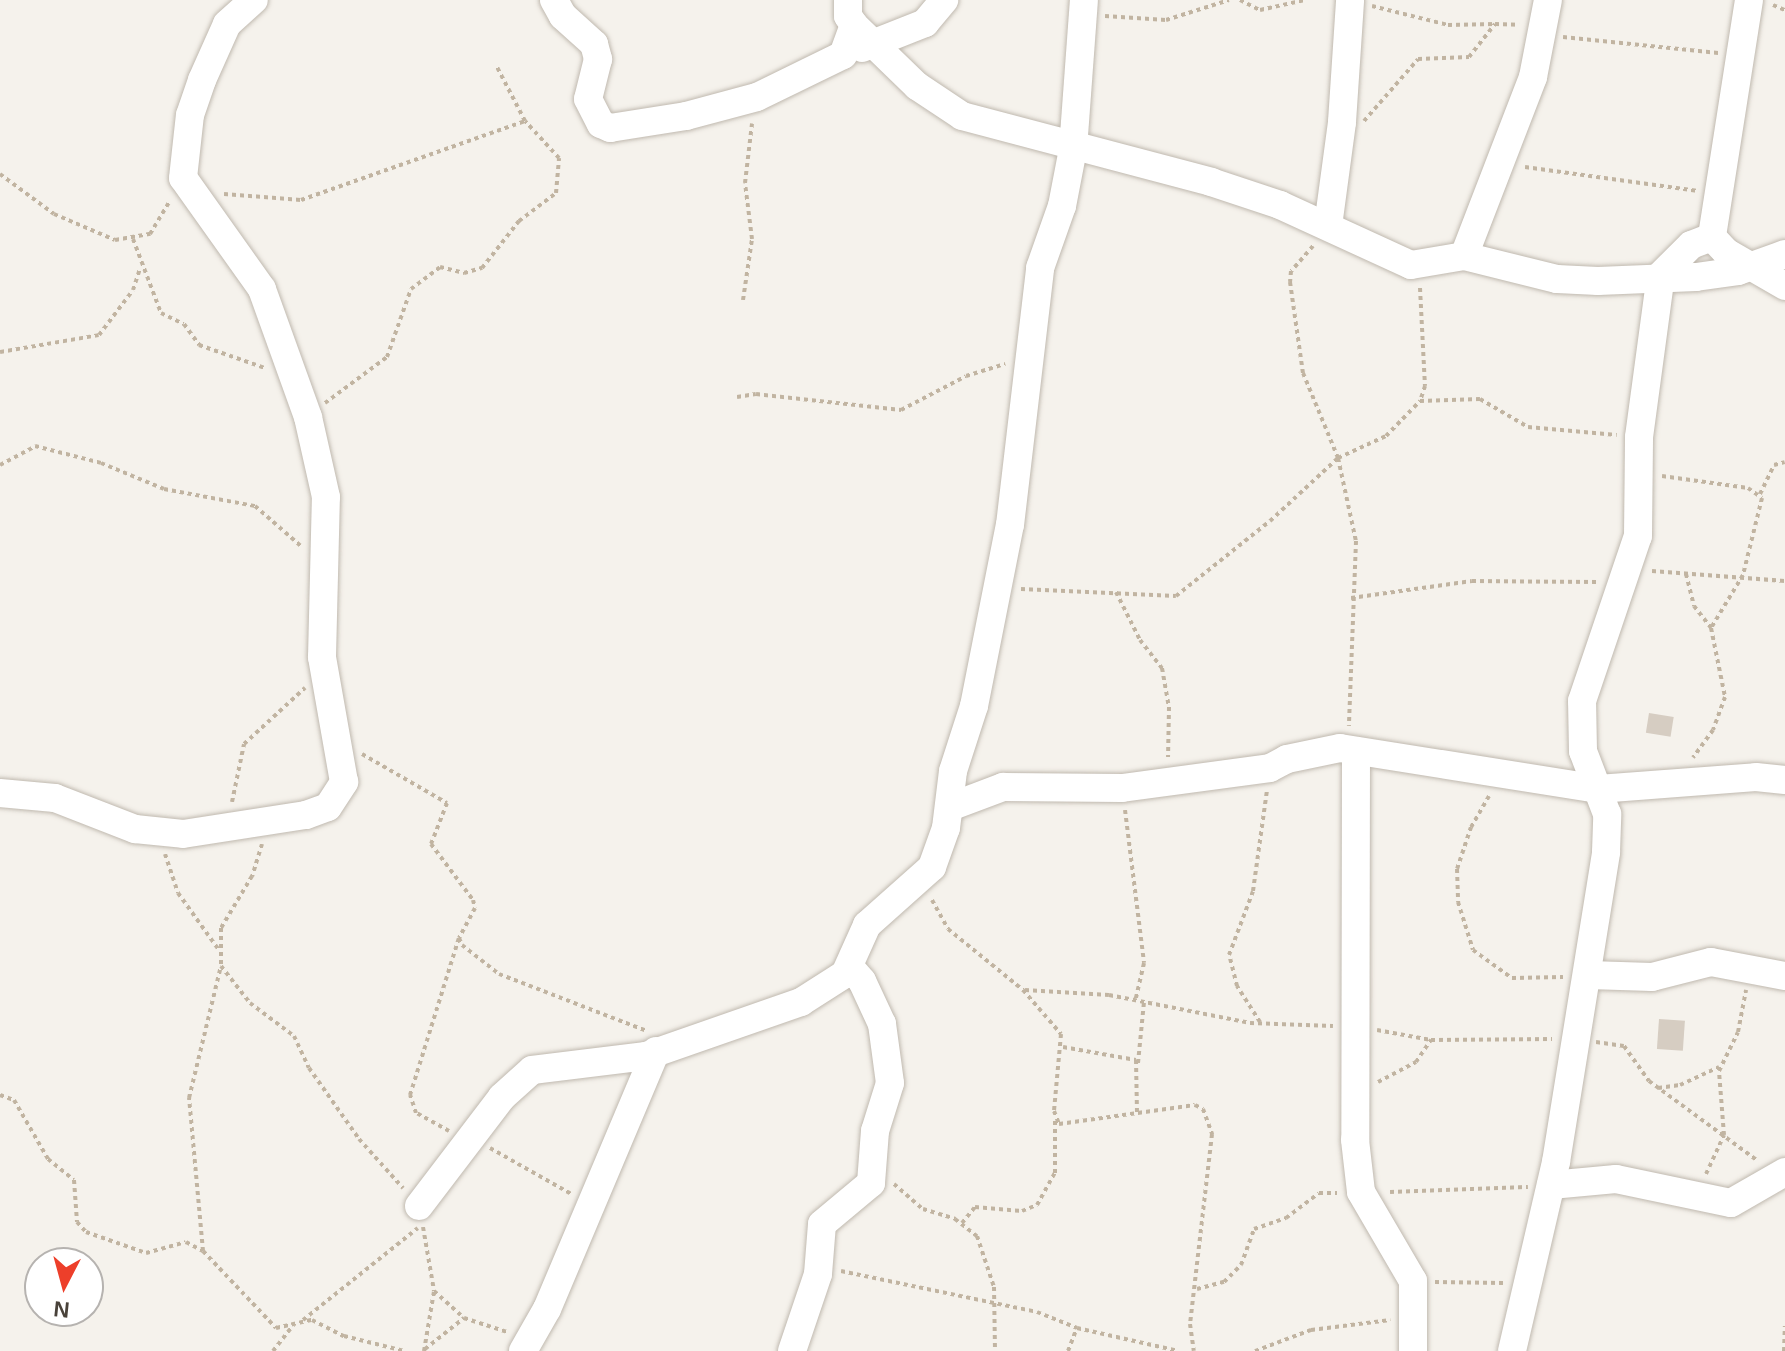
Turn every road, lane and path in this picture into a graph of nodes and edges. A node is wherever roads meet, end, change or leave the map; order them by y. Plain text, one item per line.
1 (254, 0) edge
2 (554, 0) edge
3 (944, 0) edge
4 (1229, 0) edge
5 (1240, 0) edge
6 (1305, 0) edge
7 (1350, 0) edge
8 (1548, 0) edge
9 (1749, 0) edge
10 (1083, 9) edge
11 (851, 13) edge
12 (1495, 24) junction
13 (1540, 31) junction
14 (879, 45) junction
15 (843, 55) junction
16 (1740, 55) junction
17 (497, 67) dead end
18 (757, 97) junction
19 (525, 121) junction
20 (1340, 138) junction
21 (1073, 149) junction
22 (1499, 163) junction
23 (0, 174) edge
24 (188, 186) junction
25 (1332, 190) junction
26 (1716, 194) junction
27 (1280, 205) junction
28 (1328, 226) junction
29 (1712, 237) junction
30 (133, 239) junction
31 (1785, 254) edge
32 (1464, 256) junction
33 (1752, 264) junction
34 (1422, 266) junction
35 (141, 267) junction
36 (1661, 275) junction
37 (1785, 286) edge
38 (743, 300) dead end
39 (0, 352) edge
40 (1027, 362) junction
41 (298, 387) junction
42 (737, 397) dead end
43 (1420, 401) junction
44 (308, 417) junction
45 (1639, 437) junction
46 (1338, 458) junction
47 (1785, 462) edge
48 (0, 465) edge
49 (1638, 471) junction
50 (1760, 494) junction
51 (1686, 574) junction
52 (1743, 575) junction
53 (1624, 576) junction
54 (1785, 581) edge
55 (324, 582) junction
56 (997, 586) junction
57 (1116, 591) junction
58 (1351, 598) junction
59 (1711, 628) junction
60 (323, 663) junction
61 (341, 745) junction
62 (1356, 751) junction
63 (1270, 768) junction
64 (1504, 772) junction
65 (1785, 780) edge
66 (1675, 782) junction
67 (1161, 783) junction
68 (1122, 788) junction
69 (1598, 789) junction
70 (0, 793) edge
71 (950, 807) junction
72 (268, 824) junction
73 (215, 832) junction
74 (171, 833) junction
75 (924, 876) junction
76 (459, 938) junction
77 (220, 952) junction
78 (221, 966) junction
79 (850, 967) junction
80 (1748, 967) junction
81 (1589, 975) junction
82 (1785, 976) edge
83 (1023, 990) junction
84 (1136, 999) junction
85 (1144, 1002) junction
86 (1260, 1022) junction
87 (1354, 1028) junction
88 (1431, 1040) junction
89 (1576, 1041) junction
90 (666, 1046) junction
91 (1063, 1047) junction
92 (1138, 1063) junction
93 (1720, 1067) junction
94 (1658, 1088) junction
95 (1354, 1094) junction
96 (0, 1095) edge
97 (1137, 1114) junction
98 (1054, 1119) junction
99 (1724, 1135) junction
100 (469, 1140) junction
101 (1780, 1173) edge
102 (872, 1180) junction
103 (1551, 1185) junction
104 (1361, 1192) junction
105 (1691, 1196) junction
106 (588, 1205) junction
107 (421, 1215) junction
108 (962, 1223) junction
109 (203, 1251) junction
110 (818, 1274) junction
111 (1413, 1281) junction
112 (1527, 1283) junction
113 (1197, 1289) junction
114 (434, 1291) junction
115 (996, 1304) junction
116 (1412, 1317) junction
117 (464, 1318) junction
118 (303, 1320) junction
119 (295, 1323) junction
120 (1077, 1328) junction
121 (1784, 1330) edge
122 (525, 1346) edge
123 (273, 1351) edge
124 (404, 1351) edge
125 (424, 1351) edge
126 (792, 1351) edge
127 (995, 1351) edge
128 (1068, 1351) edge
129 (1178, 1351) edge
130 (1194, 1351) edge
131 (1255, 1351) edge
132 (1413, 1351) edge
133 (1512, 1351) edge
134 (1784, 1351) edge

1 - 24 street
2 - 18 street
3 - 14 street
4 - 10 path
5 - 6 path
7 - 12 path
7 - 20 street
8 - 13 street
9 - 16 street
10 - 21 street
11 - 14 street
11 - 15 street
12 - 13 path
12 - 20 path
13 - 16 path
13 - 22 street
14 - 15 street
14 - 21 street
15 - 18 street
16 - 26 street
17 - 19 path
18 - 38 path
19 - 24 path
19 - 44 path
20 - 25 street
21 - 27 street
21 - 40 street
22 - 26 path
22 - 32 street
23 - 30 path
24 - 30 path
24 - 41 street
25 - 27 street
25 - 28 street
26 - 29 street
27 - 28 street
28 - 34 street
28 - 46 path
29 - 33 street
29 - 36 street
30 - 35 path
31 - 33 street
32 - 34 street
32 - 36 street
33 - 36 street
33 - 37 street
34 - 43 path
35 - 39 path
35 - 41 path
36 - 45 street
40 - 42 path
40 - 56 street
41 - 44 street
43 - 45 path
43 - 46 path
44 - 55 street
45 - 49 street
46 - 57 path
46 - 58 path
47 - 50 path
48 - 55 path
49 - 50 path
49 - 53 street
50 - 52 path
51 - 52 path
51 - 53 path
51 - 59 path
52 - 54 path
52 - 59 path
53 - 58 path
53 - 69 street
55 - 60 street
56 - 57 path
56 - 71 street
57 - 67 path
58 - 62 path
59 - 66 path
60 - 61 street
60 - 73 path
61 - 72 street
61 - 76 path
62 - 63 street
62 - 64 street
62 - 87 street
63 - 67 street
63 - 86 path
64 - 69 street
64 - 81 path
65 - 66 street
66 - 69 street
67 - 68 street
68 - 71 street
68 - 84 path
69 - 81 street
70 - 74 street
71 - 75 street
72 - 73 street
72 - 77 path
73 - 74 street
74 - 77 path
75 - 79 street
75 - 83 path
76 - 90 path
76 - 100 path
77 - 78 path
78 - 107 path
78 - 109 path
79 - 90 street
79 - 102 street
80 - 81 street
80 - 82 street
80 - 93 path
81 - 89 street
83 - 84 path
83 - 91 path
84 - 85 path
85 - 86 path
85 - 92 path
86 - 87 path
87 - 88 path
87 - 95 street
88 - 89 path
88 - 95 path
89 - 94 path
89 - 103 street
90 - 100 street
90 - 106 street
91 - 92 path
91 - 98 path
92 - 97 path
93 - 94 path
93 - 99 path
94 - 99 path
95 - 104 street
96 - 109 path
97 - 98 path
97 - 113 path
98 - 108 path
99 - 101 path
99 - 105 path
100 - 106 path
100 - 107 street
101 - 105 street
102 - 108 path
102 - 110 street
103 - 104 path
103 - 105 street
103 - 112 street
104 - 111 street
104 - 113 path
106 - 122 street
107 - 114 path
107 - 118 path
108 - 115 path
109 - 119 path
110 - 115 path
110 - 126 street
111 - 112 path
111 - 116 street
112 - 133 street
113 - 130 path
114 - 117 path
114 - 125 path
115 - 120 path
115 - 127 path
116 - 131 path
116 - 132 street
117 - 122 path
117 - 125 path
118 - 119 path
118 - 124 path
119 - 123 path
120 - 128 path
120 - 129 path
121 - 134 path

